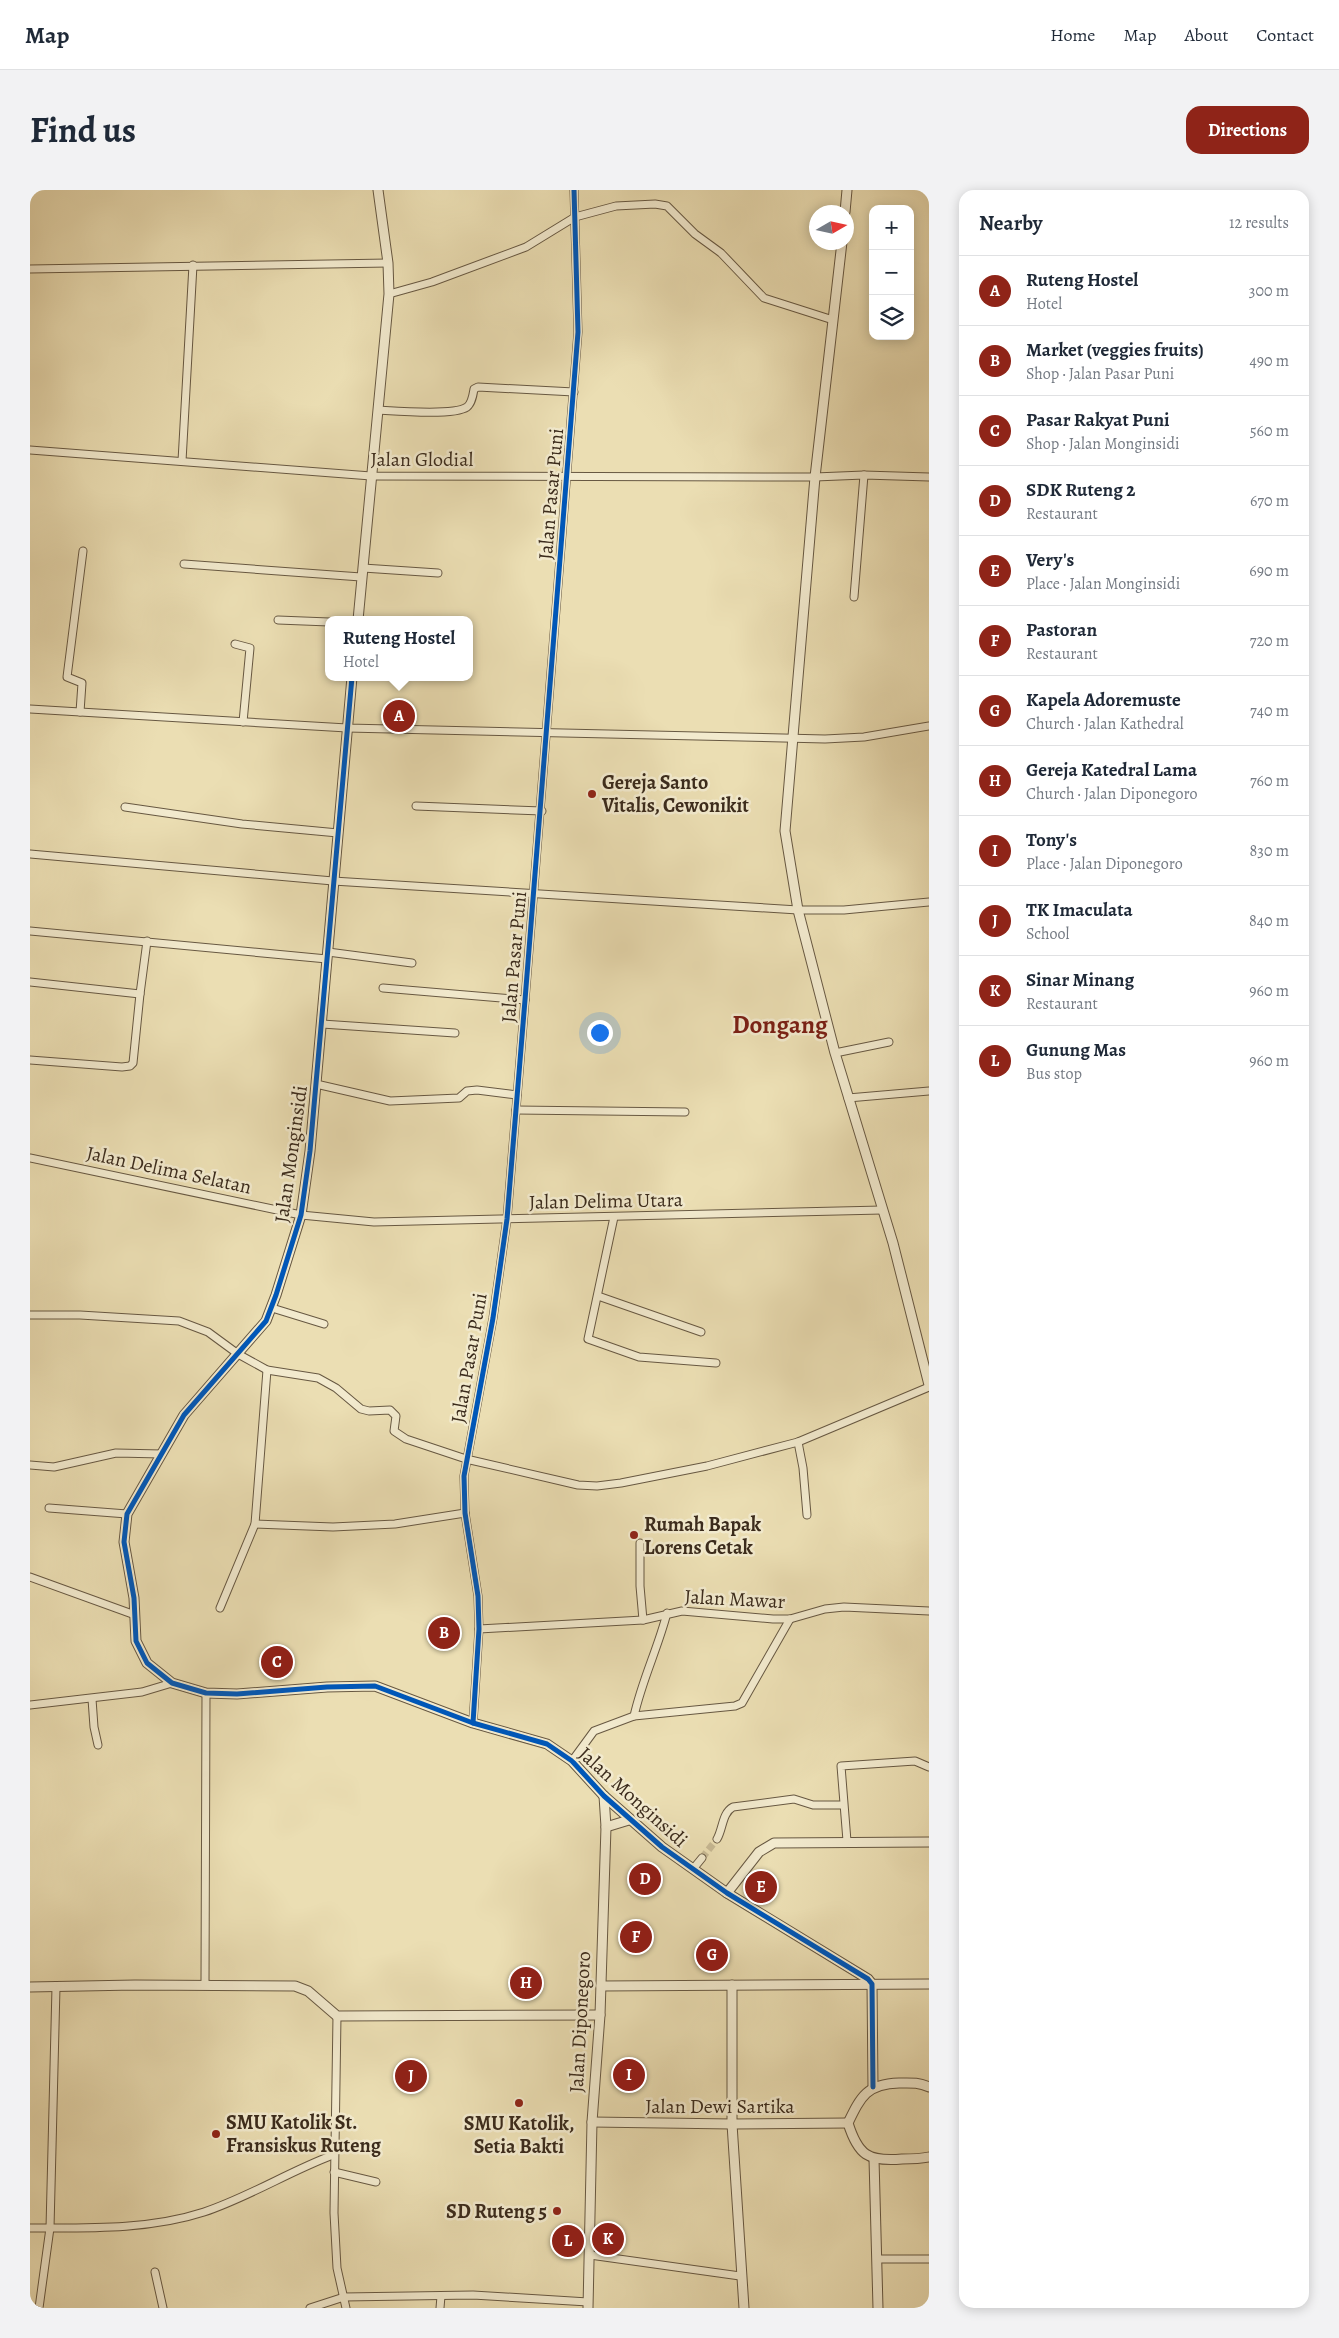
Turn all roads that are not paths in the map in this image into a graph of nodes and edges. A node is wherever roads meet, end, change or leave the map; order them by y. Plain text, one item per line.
1 (378, 190) edge
2 (574, 190) edge
3 (847, 190) edge
4 (846, 205) edge
5 (575, 217) junction
6 (841, 250) edge
7 (388, 263) junction
8 (193, 266) junction
9 (30, 269) edge
10 (389, 294) junction
11 (833, 320) junction
12 (574, 392) junction
13 (378, 410) junction
14 (30, 450) edge
15 (182, 461) junction
16 (864, 475) junction
17 (371, 476) junction
18 (569, 476) junction
19 (814, 477) junction
20 (929, 477) edge
21 (83, 551) dead end
22 (184, 564) dead end
23 (362, 573) junction
24 (438, 573) dead end
25 (854, 597) dead end
26 (358, 616) edge
27 (278, 620) dead end
28 (325, 622) edge
29 (235, 644) dead end
30 (352, 681) edge
31 (30, 709) edge
32 (80, 712) junction
33 (243, 722) junction
34 (929, 726) edge
35 (347, 728) junction
36 (547, 734) junction
37 (792, 738) junction
38 (416, 806) dead end
39 (125, 807) dead end
40 (542, 811) junction
41 (338, 833) junction
42 (30, 854) edge
43 (333, 881) junction
44 (534, 893) junction
45 (929, 902) edge
46 (798, 910) junction
47 (30, 931) edge
48 (147, 941) junction
49 (327, 956) junction
50 (412, 963) dead end
51 (30, 982) edge
52 (383, 988) dead end
53 (140, 994) junction
54 (526, 1000) junction
55 (322, 1024) junction
56 (454, 1033) dead end
57 (889, 1042) dead end
58 (835, 1052) junction
59 (30, 1060) edge
60 (316, 1084) junction
61 (929, 1091) edge
62 (517, 1095) junction
63 (848, 1098) junction
64 (516, 1110) junction
65 (685, 1112) dead end
66 (30, 1158) edge
67 (882, 1210) junction
68 (301, 1215) junction
69 (614, 1217) junction
70 (507, 1219) junction
71 (598, 1296) junction
72 (272, 1308) junction
73 (30, 1315) edge
74 (324, 1324) dead end
75 (701, 1332) dead end
76 (238, 1354) junction
77 (716, 1364) dead end
78 (267, 1370) junction
79 (929, 1386) edge
80 (798, 1442) junction
81 (162, 1454) junction
82 (466, 1459) junction
83 (30, 1465) edge
84 (49, 1508) dead end
85 (465, 1513) junction
86 (127, 1514) junction
87 (807, 1515) dead end
88 (255, 1524) junction
89 (640, 1543) dead end
90 (30, 1577) edge
91 (220, 1608) dead end
92 (929, 1611) edge
93 (667, 1613) junction
94 (135, 1615) junction
95 (790, 1619) junction
96 (643, 1620) junction
97 (479, 1629) junction
98 (172, 1683) junction
99 (206, 1693) junction
100 (92, 1699) junction
101 (30, 1705) edge
102 (634, 1716) junction
103 (473, 1723) junction
104 (98, 1746) dead end
105 (572, 1761) junction
106 (929, 1767) edge
107 (604, 1796) junction
108 (843, 1805) junction
109 (629, 1820) junction
110 (606, 1827) junction
111 (717, 1839) tunnel mouth
112 (847, 1842) junction
113 (929, 1842) edge
114 (702, 1858) tunnel mouth
115 (693, 1869) junction
116 (726, 1892) junction
117 (872, 1984) junction
118 (929, 1984) edge
119 (205, 1985) junction
120 (732, 1985) junction
121 (56, 1986) junction
122 (601, 1986) junction
123 (30, 1987) edge
124 (600, 2015) junction
125 (337, 2016) junction
126 (873, 2087) junction
127 (929, 2087) edge
128 (592, 2122) junction
129 (848, 2123) junction
130 (732, 2124) junction
131 (333, 2155) junction
132 (929, 2157) edge
133 (874, 2160) junction
134 (334, 2172) junction
135 (376, 2182) dead end
136 (30, 2228) edge
137 (50, 2228) junction
138 (590, 2254) junction
139 (877, 2259) junction
140 (929, 2260) edge
141 (155, 2272) dead end
142 (740, 2276) junction
143 (441, 2296) junction
144 (344, 2297) junction
145 (588, 2305) edge
146 (39, 2308) edge
147 (163, 2308) edge
148 (310, 2308) edge
149 (346, 2308) edge
150 (440, 2308) edge
151 (744, 2308) edge
152 (878, 2308) edge

1 - 7 street
2 - 5 street, Jalan Pasar Puni
3 - 4 street
5 - 10 street
5 - 11 street
5 - 12 street, Jalan Pasar Puni
6 - 11 street
7 - 8 street
7 - 10 street
8 - 9 street
8 - 15 street
10 - 13 street
11 - 19 street
12 - 13 street
12 - 18 street, Jalan Pasar Puni
13 - 17 street
14 - 15 street, Jalan Glodial
15 - 17 street, Jalan Glodial
16 - 19 street, Jalan Glodial
16 - 20 street, Jalan Glodial
16 - 25 street
17 - 18 street, Jalan Glodial
17 - 23 street
18 - 19 street, Jalan Glodial
18 - 36 street, Jalan Pasar Puni
19 - 37 street
21 - 32 street
22 - 23 street
23 - 24 street
23 - 26 street
27 - 28 street
29 - 33 street
30 - 35 street, Jalan Monginsidi
31 - 32 street
32 - 33 street
33 - 35 street
34 - 37 street
35 - 36 street
35 - 41 street, Jalan Monginsidi
36 - 37 street
36 - 40 street, Jalan Pasar Puni
37 - 46 street
38 - 40 street
39 - 41 street
40 - 44 street, Jalan Pasar Puni
41 - 43 street, Jalan Monginsidi
42 - 43 street
43 - 44 street
43 - 49 street, Jalan Monginsidi
44 - 46 street
44 - 54 street, Jalan Pasar Puni
45 - 46 street
46 - 58 street
47 - 48 street
48 - 49 street
48 - 53 street
49 - 50 street
49 - 55 street, Jalan Monginsidi
51 - 53 street
52 - 54 street
53 - 59 street
54 - 62 street, Jalan Pasar Puni
55 - 56 street
55 - 60 street, Jalan Monginsidi
57 - 58 street
58 - 63 street
60 - 62 street
60 - 68 street, Jalan Monginsidi
61 - 63 street
62 - 64 street, Jalan Pasar Puni
63 - 67 street
64 - 65 street
64 - 70 street, Jalan Pasar Puni
66 - 68 street, Jalan Delima Selatan
67 - 69 street, Jalan Delima Utara
67 - 79 street
68 - 70 street, Jalan Delima Utara
68 - 72 street, Jalan Monginsidi
69 - 70 street, Jalan Delima Utara
69 - 71 street
70 - 82 street, Jalan Pasar Puni
71 - 75 street
71 - 77 street
72 - 74 street
72 - 76 street, Jalan Monginsidi
73 - 76 street
76 - 78 street
76 - 81 street, Jalan Monginsidi
78 - 82 street
78 - 88 street
79 - 80 street
80 - 82 street
80 - 87 street
81 - 83 street
81 - 86 street, Jalan Monginsidi
82 - 85 street, Jalan Pasar Puni
84 - 86 street
85 - 88 street
85 - 97 street, Jalan Pasar Puni
86 - 94 street, Jalan Monginsidi
88 - 91 street
89 - 96 street
90 - 94 street
92 - 95 street, Jalan Mawar
93 - 95 street, Jalan Mawar
93 - 96 street, Jalan Mawar
93 - 102 street
94 - 98 street, Jalan Monginsidi
95 - 102 street
96 - 97 street, Jalan Mawar
97 - 103 street, Jalan Pasar Puni
98 - 99 street, Jalan Monginsidi
98 - 100 street
99 - 103 street, Jalan Monginsidi
99 - 119 street
100 - 101 street
100 - 104 street
102 - 105 street
103 - 105 street, Jalan Monginsidi
105 - 107 street, Jalan Monginsidi
106 - 108 street
107 - 109 street, Jalan Monginsidi
107 - 110 street, Jalan Diponegoro
108 - 111 street
108 - 112 street
109 - 110 street
109 - 115 street, Jalan Monginsidi
110 - 122 street, Jalan Diponegoro
112 - 113 street
112 - 116 street
114 - 115 street
115 - 116 street, Jalan Monginsidi
116 - 117 street, Jalan Monginsidi
117 - 118 street
117 - 120 street
117 - 126 street
119 - 121 street
119 - 125 street
120 - 122 street
120 - 130 street
121 - 123 street
121 - 137 street
122 - 124 street, Jalan Diponegoro
124 - 125 street
124 - 128 street, Jalan Diponegoro
125 - 131 street
126 - 127 street
126 - 129 street
128 - 130 street, Jalan Dewi Sartika
128 - 138 street, Jalan Diponegoro
129 - 130 street, Jalan Dewi Sartika
129 - 133 street
130 - 142 street
131 - 134 street
131 - 137 street
132 - 133 street
133 - 139 street
134 - 135 street
134 - 144 street
136 - 137 street
137 - 146 street
138 - 142 street
138 - 145 street, Jalan Diponegoro
139 - 140 street
139 - 152 street
141 - 147 street
142 - 151 street
143 - 144 street
143 - 145 street
143 - 150 street
144 - 148 street
144 - 149 street

